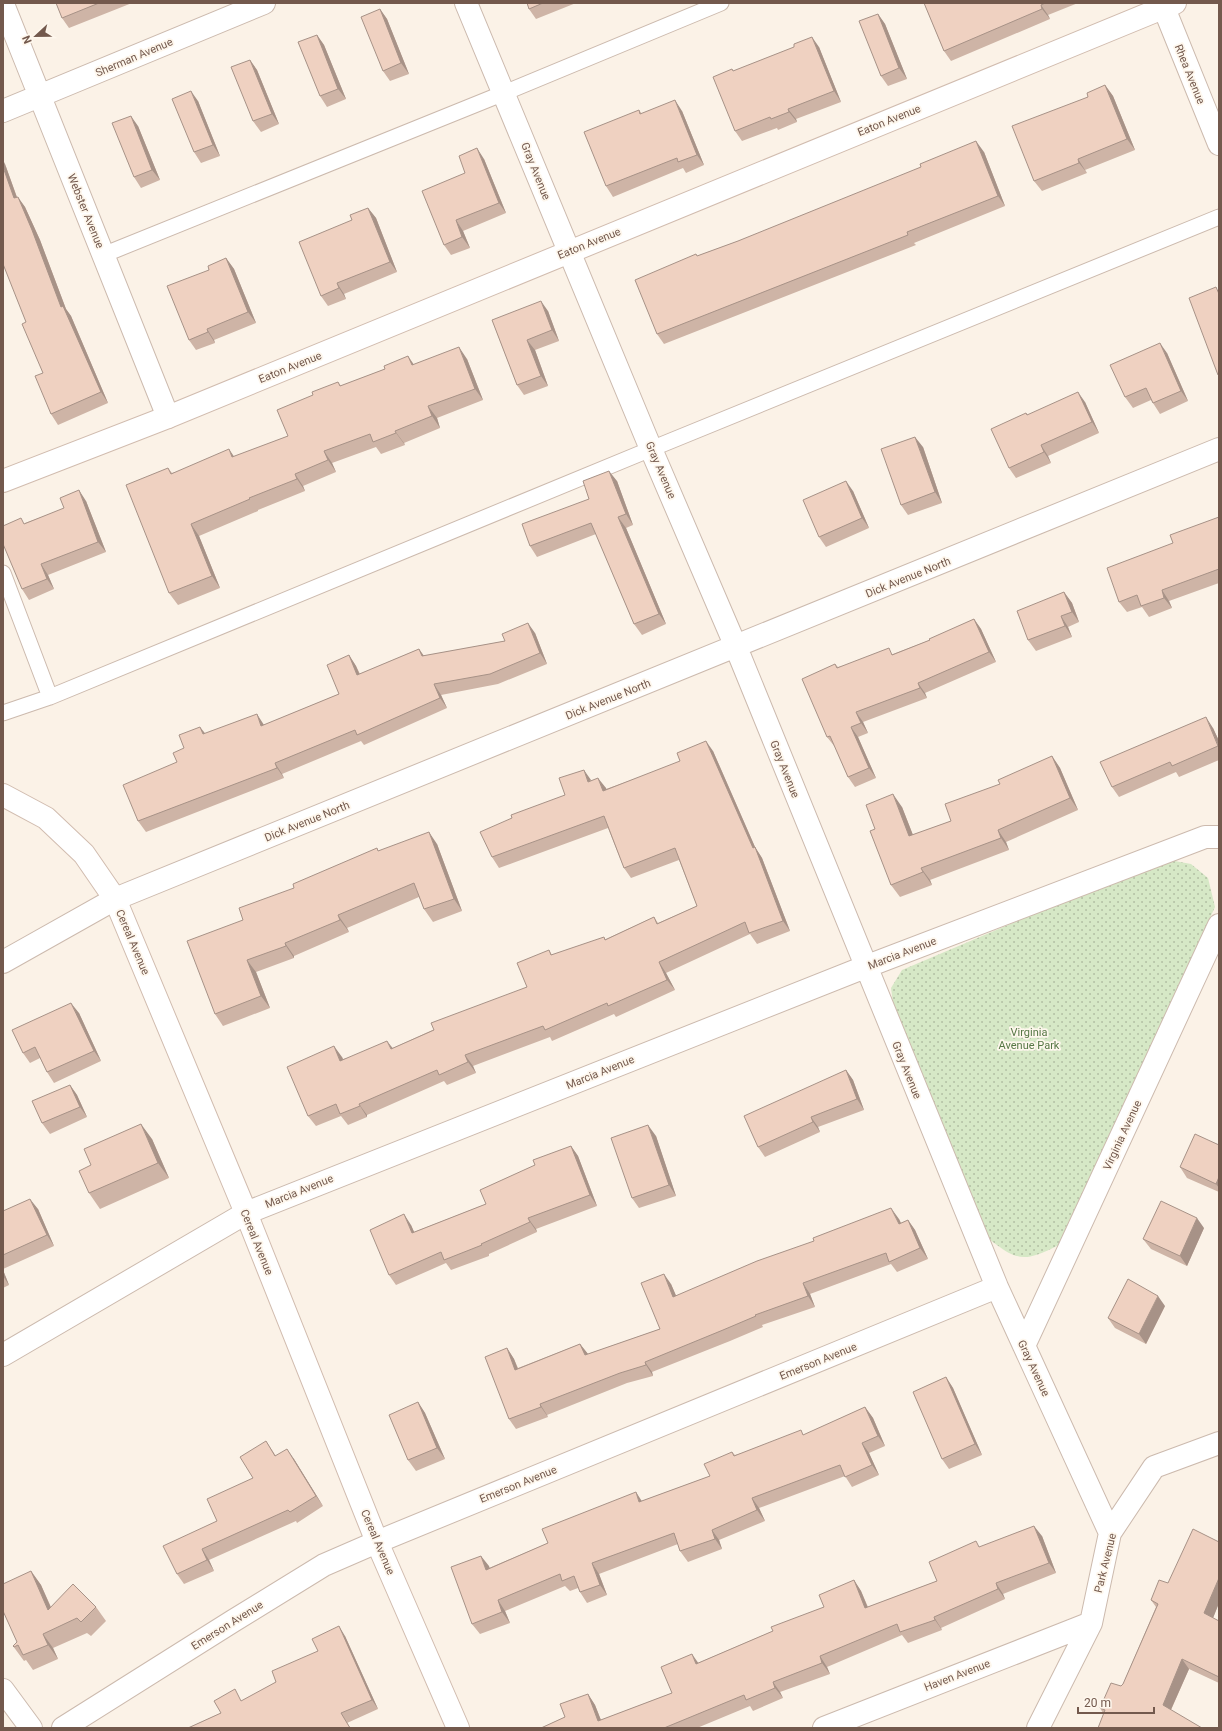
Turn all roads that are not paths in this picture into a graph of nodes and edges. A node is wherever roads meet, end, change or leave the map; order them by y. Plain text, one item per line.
1 (264, 3) edge
2 (466, 3) edge
3 (721, 3) edge
4 (3, 4) edge
5 (1167, 5) edge
6 (504, 93) junction
7 (40, 96) junction
8 (3, 111) edge
9 (1219, 144) edge
10 (1219, 217) edge
11 (569, 252) junction
12 (103, 255) junction
13 (168, 417) junction
14 (651, 449) junction
15 (1219, 449) edge
16 (3, 482) edge
17 (3, 573) edge
18 (736, 647) junction
19 (50, 697) junction
20 (3, 713) edge
21 (3, 795) edge
22 (1219, 837) edge
23 (114, 899) junction
24 (1219, 925) edge
25 (3, 962) edge
26 (865, 967) junction
27 (246, 1213) junction
28 (997, 1287) junction
29 (1024, 1346) junction
30 (3, 1355) edge
31 (1219, 1443) edge
32 (1110, 1533) junction
33 (377, 1542) junction
34 (1091, 1623) junction
35 (3, 1690) edge
36 (31, 1728) edge
37 (63, 1728) edge
38 (458, 1728) edge
39 (824, 1728) edge
40 (1038, 1728) edge

1 - 7 street, Sherman Avenue
2 - 6 street, Gray Avenue
3 - 6 lane
4 - 7 street, Webster Avenue
5 - 9 street, Rhea Avenue
5 - 11 street, Eaton Avenue
6 - 11 street, Gray Avenue
6 - 12 lane
7 - 8 street, Sherman Avenue
7 - 12 street, Webster Avenue
10 - 14 lane
11 - 13 street, Eaton Avenue
11 - 14 street, Gray Avenue
12 - 13 street, Webster Avenue
13 - 16 street, Eaton Avenue
14 - 18 street, Gray Avenue
14 - 19 lane
15 - 18 street, Dick Avenue North
17 - 19 lane
18 - 23 street, Dick Avenue North
18 - 26 street, Gray Avenue
19 - 20 lane
21 - 23 street, Cereal Avenue
22 - 26 street, Marcia Avenue
23 - 25 street, Dick Avenue North
23 - 27 street, Cereal Avenue
24 - 29 street, Virginia Avenue
26 - 27 street, Marcia Avenue
26 - 28 street, Gray Avenue
27 - 30 street, Marcia Avenue
27 - 33 street, Cereal Avenue
28 - 29 street, Gray Avenue
28 - 33 street, Emerson Avenue
29 - 32 street, Gray Avenue
31 - 32 street, Park Avenue
32 - 34 street, Park Avenue
33 - 37 street, Emerson Avenue
33 - 38 street, Cereal Avenue
34 - 39 street, Haven Avenue
34 - 40 street, Park Avenue
35 - 36 street

